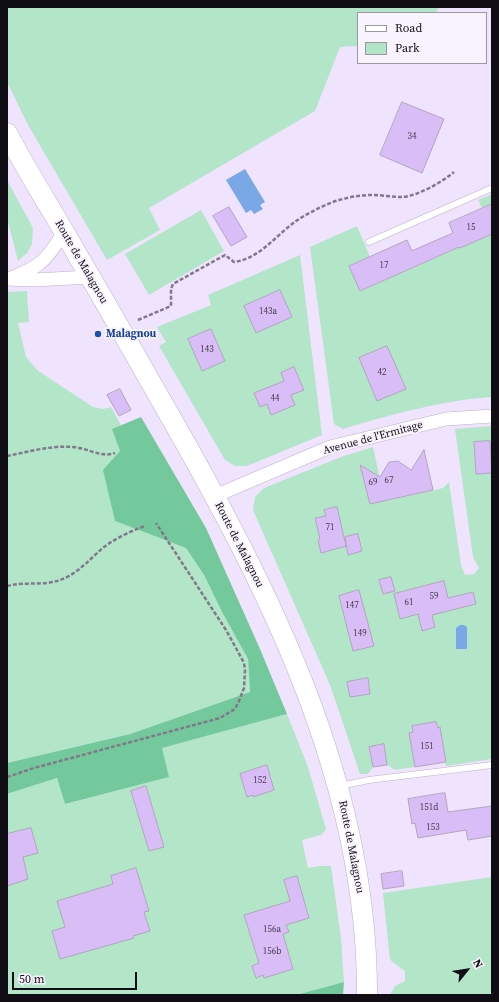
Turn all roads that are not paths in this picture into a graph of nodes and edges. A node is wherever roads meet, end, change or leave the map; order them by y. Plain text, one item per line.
1 (7, 133) edge
2 (492, 188) edge
3 (64, 232) junction
4 (369, 242) dead end
5 (90, 277) junction
6 (8, 279) edge
7 (492, 416) edge
8 (215, 496) junction
9 (492, 765) edge
10 (339, 787) junction
11 (367, 995) edge

1 - 3 main road, Route de Malagnou
2 - 4 lane
3 - 5 main road, Route de Malagnou
3 - 6 street
5 - 6 street
5 - 8 main road, Route de Malagnou
7 - 8 street, Avenue de l'Ermitage
8 - 10 main road, Route de Malagnou
9 - 10 lane
10 - 11 main road, Route de Malagnou

